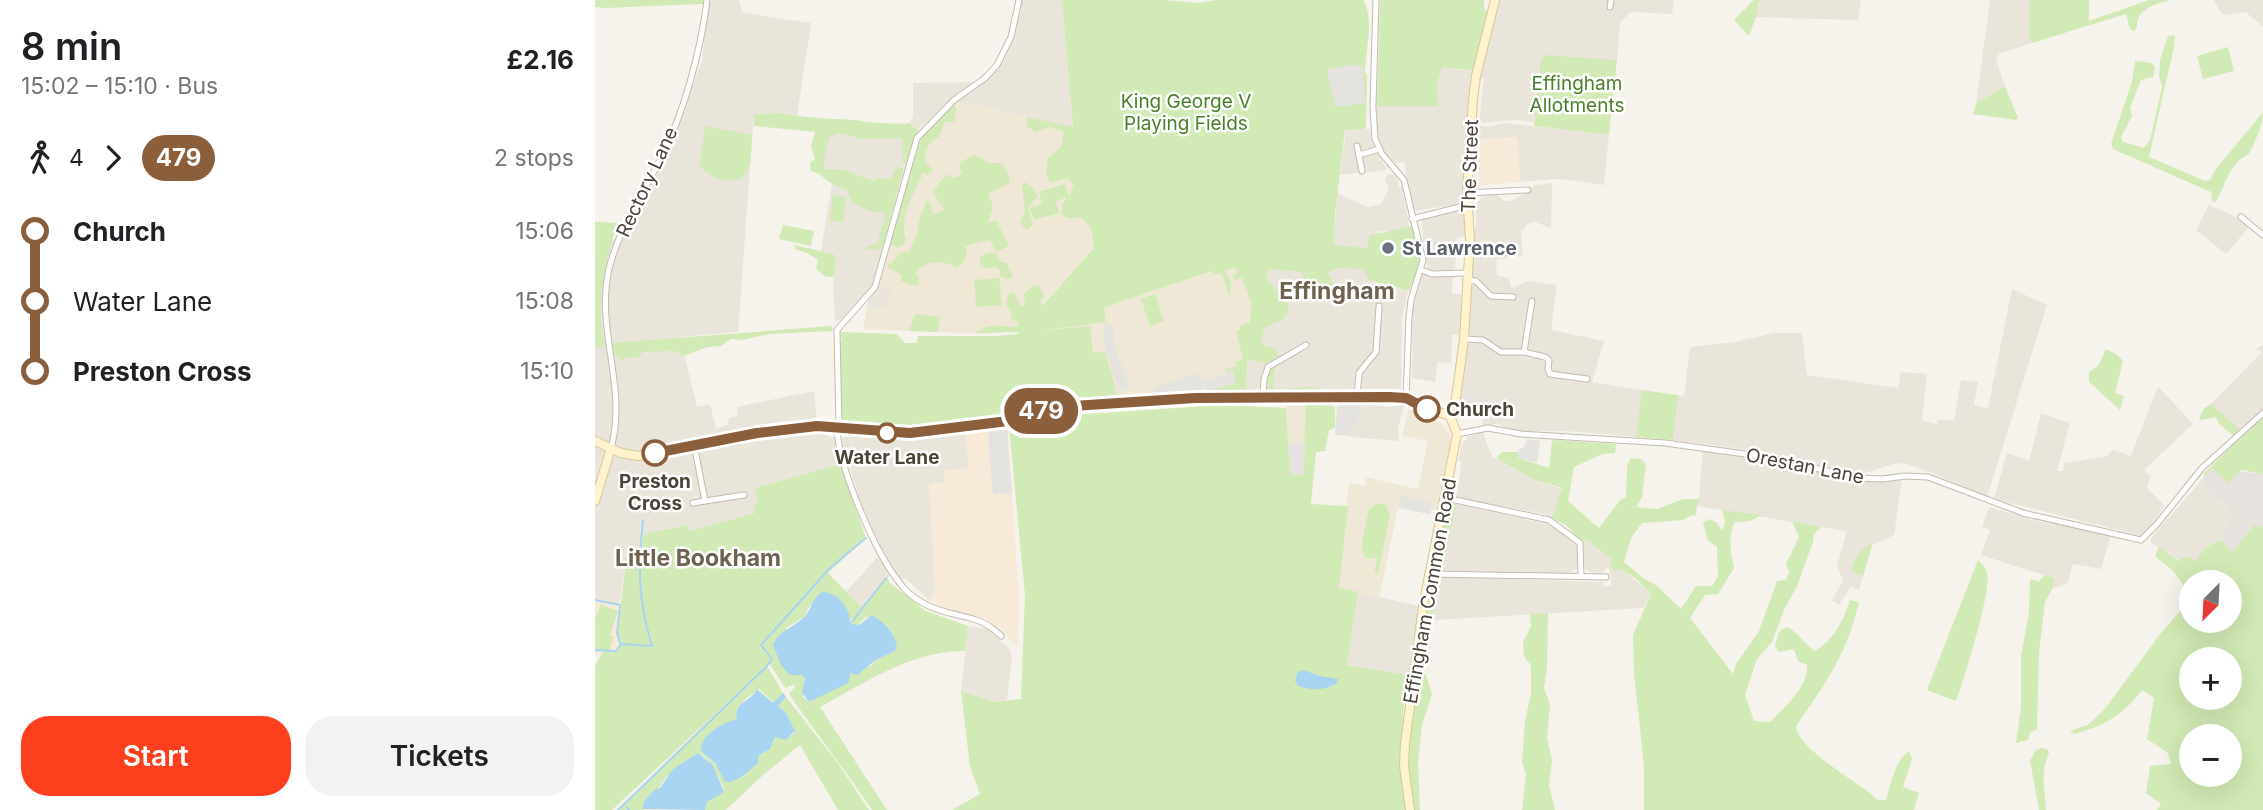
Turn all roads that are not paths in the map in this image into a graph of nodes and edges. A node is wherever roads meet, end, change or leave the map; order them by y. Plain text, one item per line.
1 (707, 0) edge
2 (1019, 0) edge
3 (1375, 0) edge
4 (1495, 0) edge
5 (1357, 146) dead end
6 (1379, 149) junction
7 (1359, 155) junction
8 (1362, 171) dead end
9 (1528, 190) dead end
10 (1468, 193) junction
11 (1468, 205) junction
12 (2241, 217) dead end
13 (1412, 219) junction
14 (2263, 235) edge
15 (1422, 270) junction
16 (1467, 277) junction
17 (1513, 297) dead end
18 (1532, 301) dead end
19 (1379, 306) dead end
20 (1464, 339) junction
21 (1306, 345) dead end
22 (1524, 352) junction
23 (1587, 379) dead end
24 (1357, 397) junction
25 (1263, 398) junction
26 (1406, 398) junction
27 (2263, 413) edge
28 (1450, 416) junction
29 (838, 428) junction
30 (1457, 434) junction
31 (595, 441) edge
32 (694, 444) junction
33 (611, 448) junction
34 (744, 495) dead end
35 (1446, 498) junction
36 (595, 501) edge
37 (705, 501) junction
38 (694, 503) dead end
39 (1430, 574) junction
40 (1581, 576) junction
41 (1606, 577) dead end
42 (1002, 636) dead end
43 (1409, 810) edge

1 - 33 street, Rectory Lane
2 - 29 street
3 - 6 street
4 - 10 street, The Street
5 - 7 street
6 - 7 street
6 - 13 street
7 - 8 street
9 - 10 street
10 - 11 street, The Street
11 - 13 street
11 - 16 street, The Street
12 - 14 street
13 - 15 street
15 - 16 street
15 - 26 street
16 - 17 street
16 - 20 street, The Street
18 - 22 street
19 - 24 street
20 - 22 street
20 - 28 street, The Street
21 - 25 street
22 - 23 street
24 - 25 street
24 - 26 street
25 - 29 street
26 - 28 street
27 - 30 street, Orestan Lane
28 - 30 street
29 - 32 street
29 - 42 street
30 - 35 street, Effingham Common Road
31 - 33 street
32 - 33 street
32 - 37 street
33 - 36 street
34 - 37 street
35 - 39 street, Effingham Common Road
35 - 40 street
37 - 38 street
39 - 40 street
39 - 43 street, Effingham Common Road
40 - 41 street

